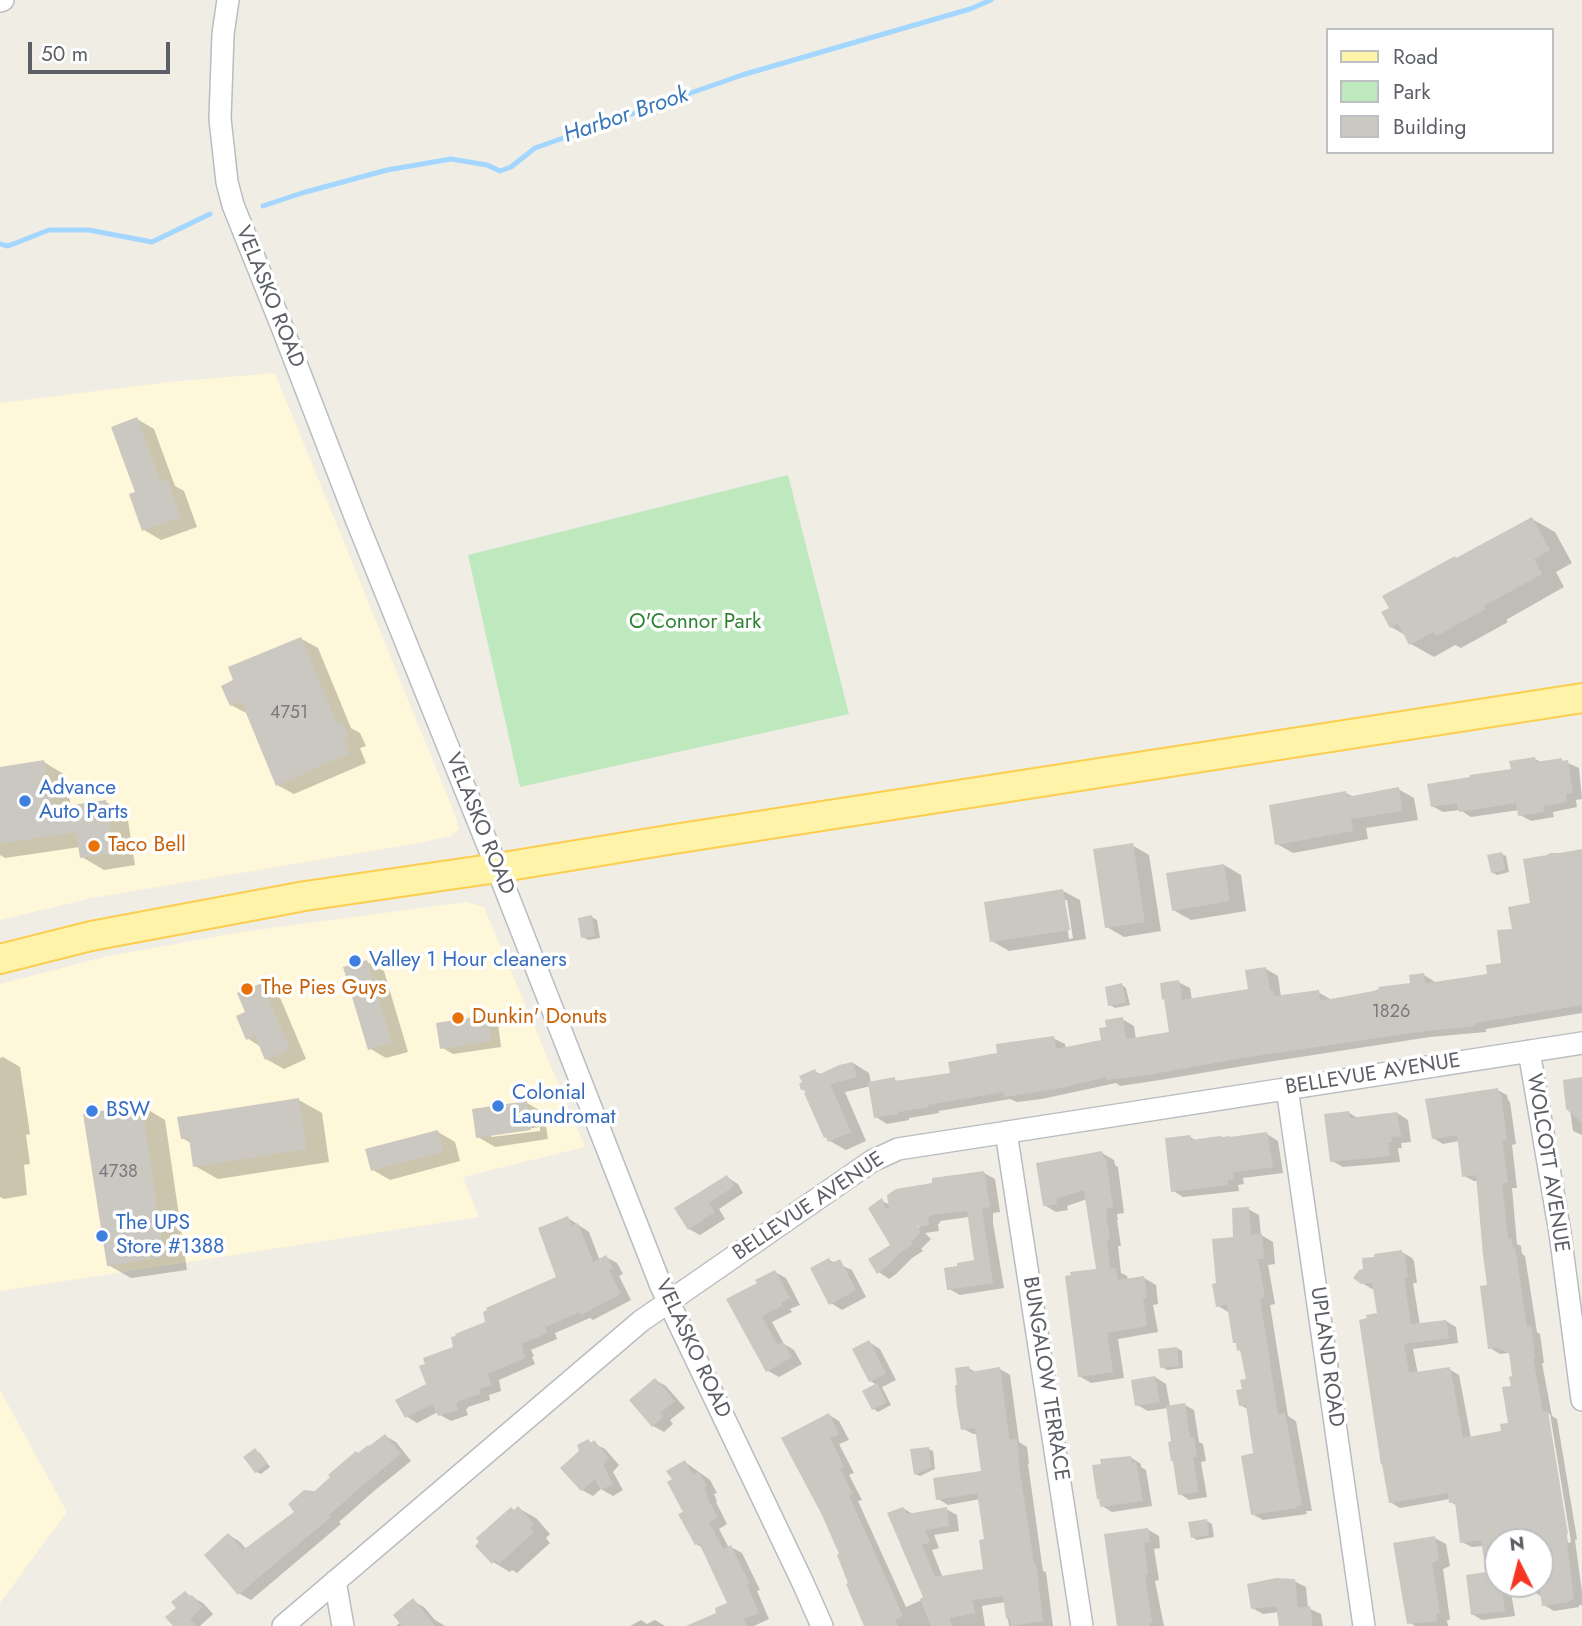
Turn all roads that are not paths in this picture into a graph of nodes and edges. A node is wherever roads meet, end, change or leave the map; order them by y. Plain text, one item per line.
1 (228, 0) edge
2 (1582, 698) edge
3 (497, 868) junction
4 (0, 958) edge
5 (1582, 1043) edge
6 (1529, 1051) junction
7 (1287, 1088) junction
8 (1006, 1132) junction
9 (668, 1302) junction
10 (1582, 1400) edge
11 (335, 1581) junction
12 (283, 1626) edge
13 (343, 1626) edge
14 (822, 1626) edge
15 (1082, 1626) edge
16 (1364, 1626) edge

1 - 3 street, VELASKO ROAD
2 - 3 main road
3 - 4 main road
3 - 9 street, VELASKO ROAD
5 - 6 street, BELLEVUE AVENUE
6 - 7 street, BELLEVUE AVENUE
6 - 10 street, WOLCOTT AVENUE
7 - 8 street, BELLEVUE AVENUE
7 - 16 street, UPLAND ROAD
8 - 9 street, BELLEVUE AVENUE
8 - 15 street, BUNGALOW TERRACE
9 - 11 street, BELLEVUE AVENUE
9 - 14 street, VELASKO ROAD
11 - 12 street, BELLEVUE AVENUE
11 - 13 street

